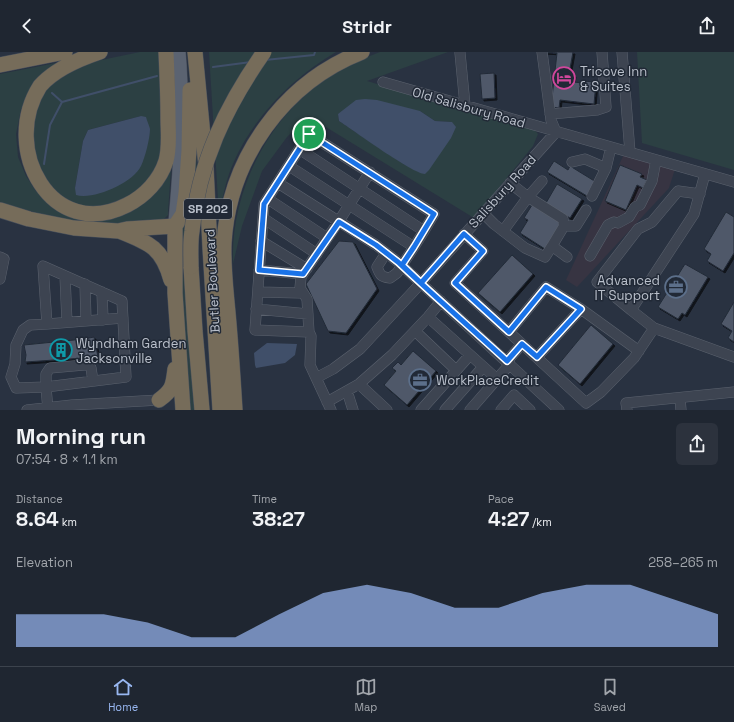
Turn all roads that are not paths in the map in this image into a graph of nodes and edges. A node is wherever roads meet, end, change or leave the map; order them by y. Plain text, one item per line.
1 (65, 52) edge
2 (100, 52) edge
3 (166, 52) edge
4 (179, 52) edge
5 (264, 52) edge
6 (362, 52) edge
7 (542, 52) edge
8 (602, 52) edge
9 (622, 52) edge
10 (460, 53) edge
11 (195, 54) edge
12 (0, 65) edge
13 (383, 82) dead end
14 (465, 106) junction
15 (550, 114) junction
16 (556, 132) junction
17 (611, 147) junction
18 (299, 149) junction
19 (630, 152) junction
20 (656, 160) junction
21 (572, 162) dead end
22 (288, 166) junction
23 (606, 168) junction
24 (370, 172) junction
25 (705, 174) junction
26 (542, 181) dead end
27 (734, 182) edge
28 (278, 183) junction
29 (510, 183) junction
30 (359, 188) junction
31 (700, 194) junction
32 (592, 196) dead end
33 (528, 197) junction
34 (268, 199) junction
35 (349, 206) junction
36 (0, 210) edge
37 (586, 210) dead end
38 (483, 213) junction
39 (263, 218) junction
40 (339, 222) junction
41 (175, 226) junction
42 (564, 226) junction
43 (118, 231) junction
44 (424, 231) junction
45 (504, 231) junction
46 (464, 234) junction
47 (327, 238) junction
48 (261, 241) junction
49 (552, 246) junction
50 (414, 247) junction
51 (386, 252) junction
52 (317, 254) junction
53 (590, 256) dead end
54 (0, 257) edge
55 (567, 257) dead end
56 (402, 265) junction
57 (259, 270) junction
58 (305, 271) junction
59 (65, 276) junction
60 (0, 279) edge
61 (421, 283) junction
62 (85, 284) junction
63 (224, 286) junction
64 (102, 292) junction
65 (258, 292) junction
66 (175, 293) junction
67 (302, 293) junction
68 (440, 301) junction
69 (256, 309) junction
70 (581, 309) junction
71 (631, 310) junction
72 (308, 314) junction
73 (428, 317) junction
74 (123, 318) junction
75 (103, 320) junction
76 (86, 321) junction
77 (66, 322) junction
78 (47, 324) junction
79 (654, 328) junction
80 (309, 332) junction
81 (414, 332) junction
82 (509, 332) junction
83 (522, 344) junction
84 (178, 346) junction
85 (639, 351) junction
86 (470, 355) junction
87 (537, 357) junction
88 (734, 357) edge
89 (217, 363) junction
90 (509, 363) junction
91 (483, 366) junction
92 (456, 370) junction
93 (316, 378) junction
94 (497, 379) junction
95 (93, 381) junction
96 (359, 384) junction
97 (46, 387) junction
98 (347, 391) junction
99 (734, 392) edge
100 (680, 398) junction
101 (159, 400) junction
102 (329, 406) edge
103 (48, 409) edge
104 (28, 410) edge
105 (178, 410) edge
106 (183, 410) edge
107 (202, 410) edge
108 (220, 410) edge
109 (235, 410) edge
110 (353, 410) edge
111 (387, 410) edge
112 (421, 410) edge
113 (445, 410) edge
114 (470, 410) edge
115 (501, 410) edge
116 (530, 410) edge
117 (559, 410) edge
118 (626, 410) edge
119 (681, 410) edge

1 - 12 highway
2 - 3 highway
4 - 41 main road, SR 202
5 - 107 highway, bridge
6 - 63 highway
7 - 15 street
8 - 15 street
9 - 19 street
10 - 14 street
11 - 41 highway
11 - 89 highway, Butler Boulevard / SR 202
13 - 14 street, Old Salisbury Road
14 - 16 street, Old Salisbury Road
15 - 16 street
16 - 17 street
16 - 29 street, Salisbury Road
17 - 19 street
17 - 23 street
18 - 22 street
18 - 24 street
18 - 30 street
19 - 20 street
20 - 25 street
20 - 53 street
21 - 23 street
22 - 28 street
22 - 35 street
23 - 32 street
24 - 30 street
24 - 44 street
25 - 27 street
25 - 31 street
26 - 33 street
28 - 34 street
28 - 40 street
29 - 33 street
29 - 38 street, Salisbury Road
30 - 35 street
30 - 44 street
31 - 71 street
31 - 71 street
33 - 42 street
33 - 45 street
34 - 39 street
34 - 47 street
35 - 40 street
35 - 50 street
36 - 43 highway
37 - 42 street
38 - 45 street
38 - 46 street, Salisbury Road
39 - 48 street
39 - 52 street
40 - 47 street
40 - 51 street
41 - 43 highway
41 - 66 highway, SR 202
42 - 49 street
43 - 66 highway
44 - 50 street
45 - 49 street
46 - 61 street, Salisbury Road
46 - 82 street
47 - 52 street
48 - 57 street
48 - 58 street
49 - 55 street
50 - 56 street
51 - 56 street
51 - 56 street
52 - 58 street
54 - 60 street
56 - 61 street
57 - 58 street
57 - 65 street
58 - 67 street
59 - 62 street
59 - 77 street
59 - 78 street
61 - 68 street
61 - 93 street, Salisbury Road
62 - 64 street
62 - 76 street
63 - 89 highway
63 - 109 highway
64 - 74 street
64 - 75 street
65 - 67 street
65 - 69 street
66 - 84 highway, SR 202
67 - 72 street
68 - 73 street
68 - 90 street
69 - 72 street
69 - 80 street
70 - 82 street
70 - 85 street
70 - 87 street
71 - 79 street
72 - 80 street
73 - 81 street
73 - 86 street
74 - 75 street
74 - 95 street
75 - 76 street
76 - 77 street
77 - 78 street
78 - 97 street
79 - 85 street
79 - 88 street
80 - 93 street
81 - 92 street
81 - 96 street
82 - 83 street
83 - 87 street
83 - 90 street
84 - 101 highway
84 - 106 highway, SR 202
85 - 87 street
86 - 91 street
86 - 92 street
89 - 108 highway, Butler Boulevard / SR 202
90 - 94 street
90 - 117 street
91 - 94 street
91 - 113 street
92 - 112 street
93 - 102 street
94 - 114 street
95 - 97 street
95 - 97 street
96 - 98 street
96 - 111 street
97 - 103 street
98 - 102 street
98 - 110 street
99 - 100 street
100 - 118 street
100 - 119 street
101 - 103 street
101 - 105 highway
103 - 104 street
115 - 116 street

